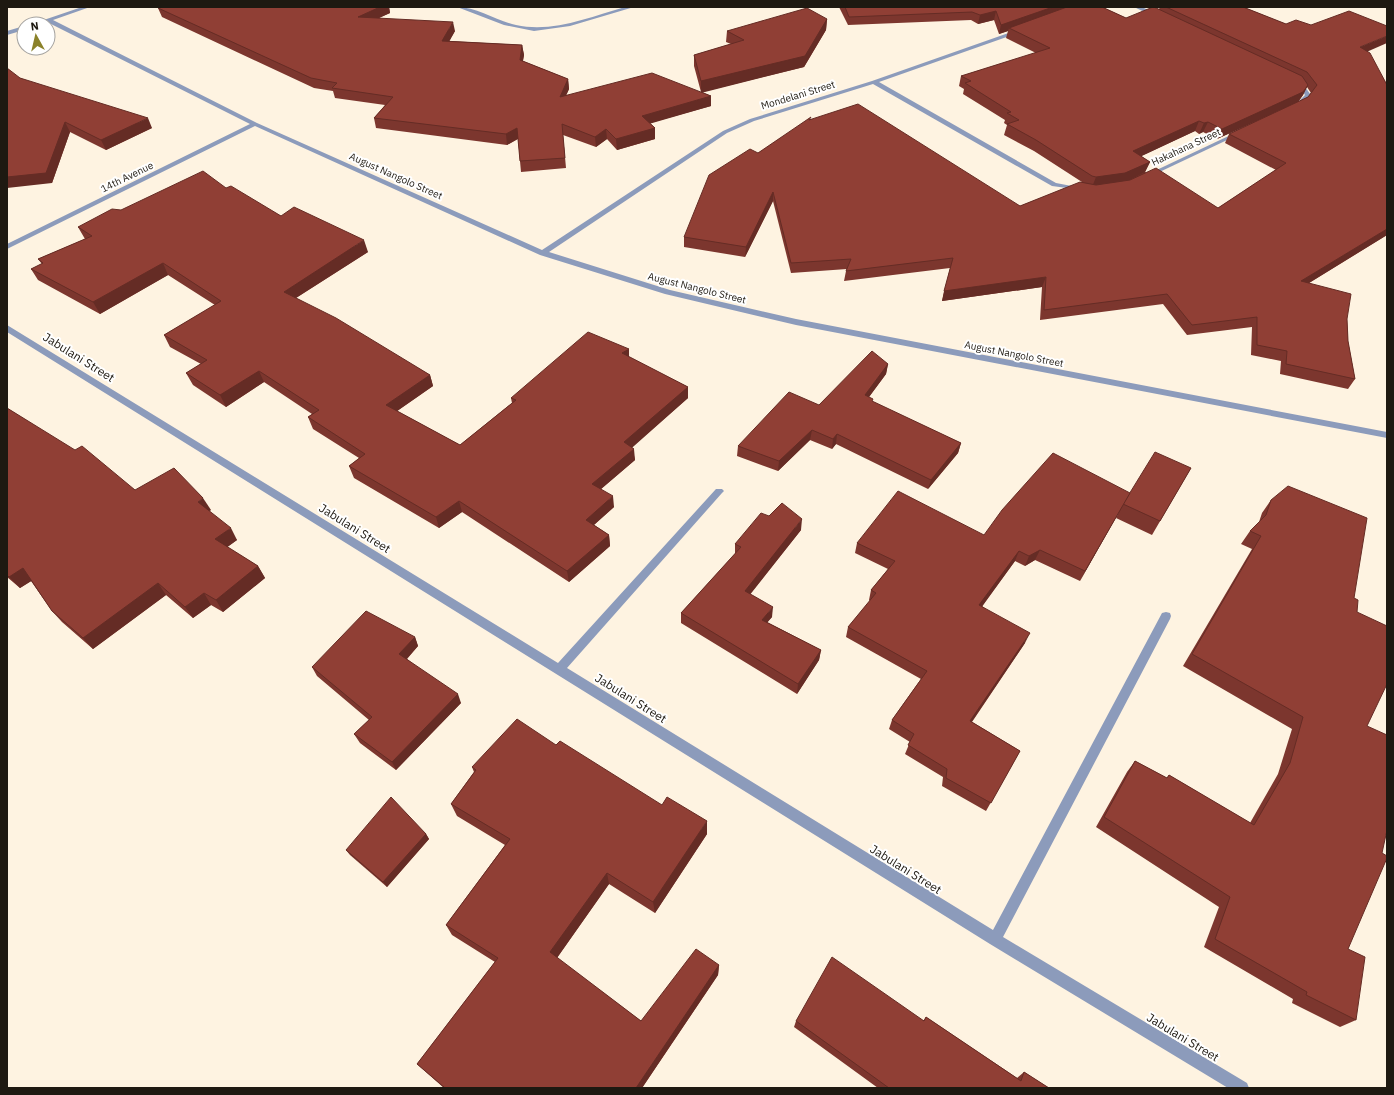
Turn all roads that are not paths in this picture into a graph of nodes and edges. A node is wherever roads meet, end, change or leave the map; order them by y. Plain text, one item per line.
1 (87, 7) edge
2 (460, 7) edge
3 (631, 7) edge
4 (1137, 7) edge
5 (56, 17) edge
6 (1165, 20) edge
7 (56, 24) edge
8 (1024, 28) edge
9 (1292, 80) edge
10 (874, 82) junction
11 (1287, 111) edge
12 (255, 124) junction
13 (1244, 131) edge
14 (1145, 177) edge
15 (1084, 190) edge
16 (7, 247) edge
17 (543, 253) junction
18 (7, 328) edge
19 (1387, 435) edge
20 (719, 492) dead end
21 (1166, 616) dead end
22 (559, 669) junction
23 (995, 939) junction
24 (1242, 1088) edge

1 - 5 street
2 - 3 street
4 - 6 street
7 - 12 street, August Nangolo Street
8 - 10 street, Mondelani Street
9 - 11 street
10 - 15 street
10 - 17 street, Mondelani Street
12 - 16 street, 14th Avenue
12 - 17 street, August Nangolo Street
13 - 14 street, Hakahana Street
17 - 19 street, August Nangolo Street
18 - 22 street, Jabulani Street
20 - 22 street
21 - 23 street
22 - 23 street, Jabulani Street
23 - 24 street, Jabulani Street

